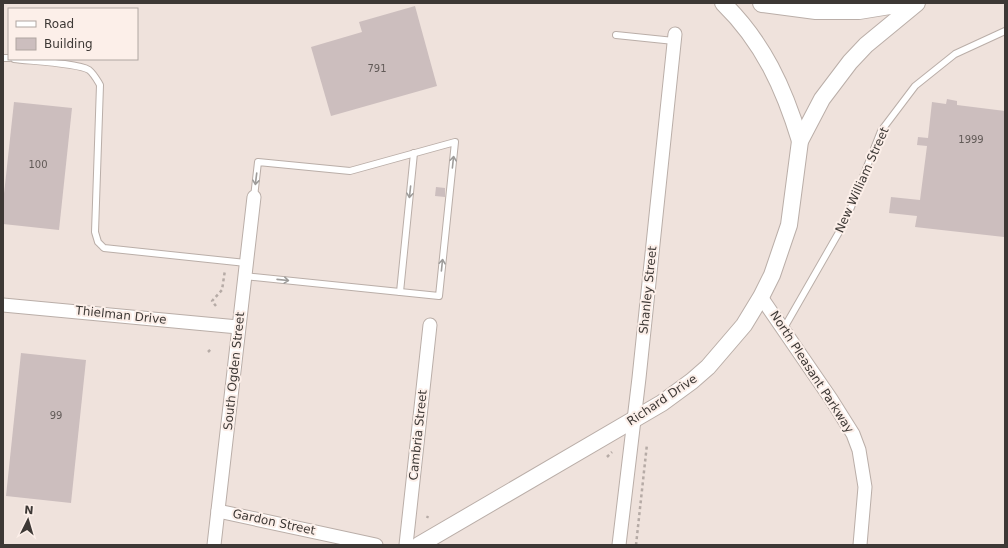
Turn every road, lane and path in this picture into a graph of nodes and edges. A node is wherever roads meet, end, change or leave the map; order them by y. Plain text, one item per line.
1 (723, 3) edge
2 (762, 3) edge
3 (902, 3) edge
4 (917, 3) edge
5 (1005, 31) edge
6 (616, 35) dead end
7 (674, 38) joint
8 (21, 60) edge
9 (800, 141) junction
10 (414, 153) junction
11 (254, 198) joint
12 (226, 261) junction
13 (245, 270) junction
14 (400, 292) junction
15 (762, 297) junction
16 (3, 305) edge
17 (216, 306) dead end
18 (430, 325) dead end
19 (238, 327) junction
20 (784, 328) junction
21 (212, 348) dead end
22 (208, 352) dead end
23 (633, 420) junction
24 (648, 439) dead end
25 (218, 511) junction
26 (214, 545) edge
27 (376, 545) edge
28 (406, 545) edge
29 (419, 545) edge
30 (619, 545) edge
31 (636, 545) edge
32 (860, 545) edge

1 - 9 street, Richard Drive
2 - 3 main road
4 - 9 street, Richard Drive
5 - 20 lane, New William Street
6 - 7 lane
7 - 23 street, Shanley Street
8 - 12 lane
9 - 15 street, Richard Drive
10 -> 11 lane
10 -> 14 lane
14 -> 10 lane
11 - 13 street, South Ogden Street
12 - 13 lane
12 - 17 path
13 -> 14 lane
13 - 19 street, South Ogden Street
15 - 20 street, North Pleasant Parkway
15 - 23 street, Richard Drive
16 - 19 street, Thielman Drive
18 - 28 street, Cambria Street
19 - 25 street, South Ogden Street
20 - 32 street, North Pleasant Parkway
21 - 22 path
23 - 29 street, Richard Drive
23 - 30 street, Shanley Street
24 - 31 path
25 - 26 street, South Ogden Street
25 - 27 street, Gardon Street

